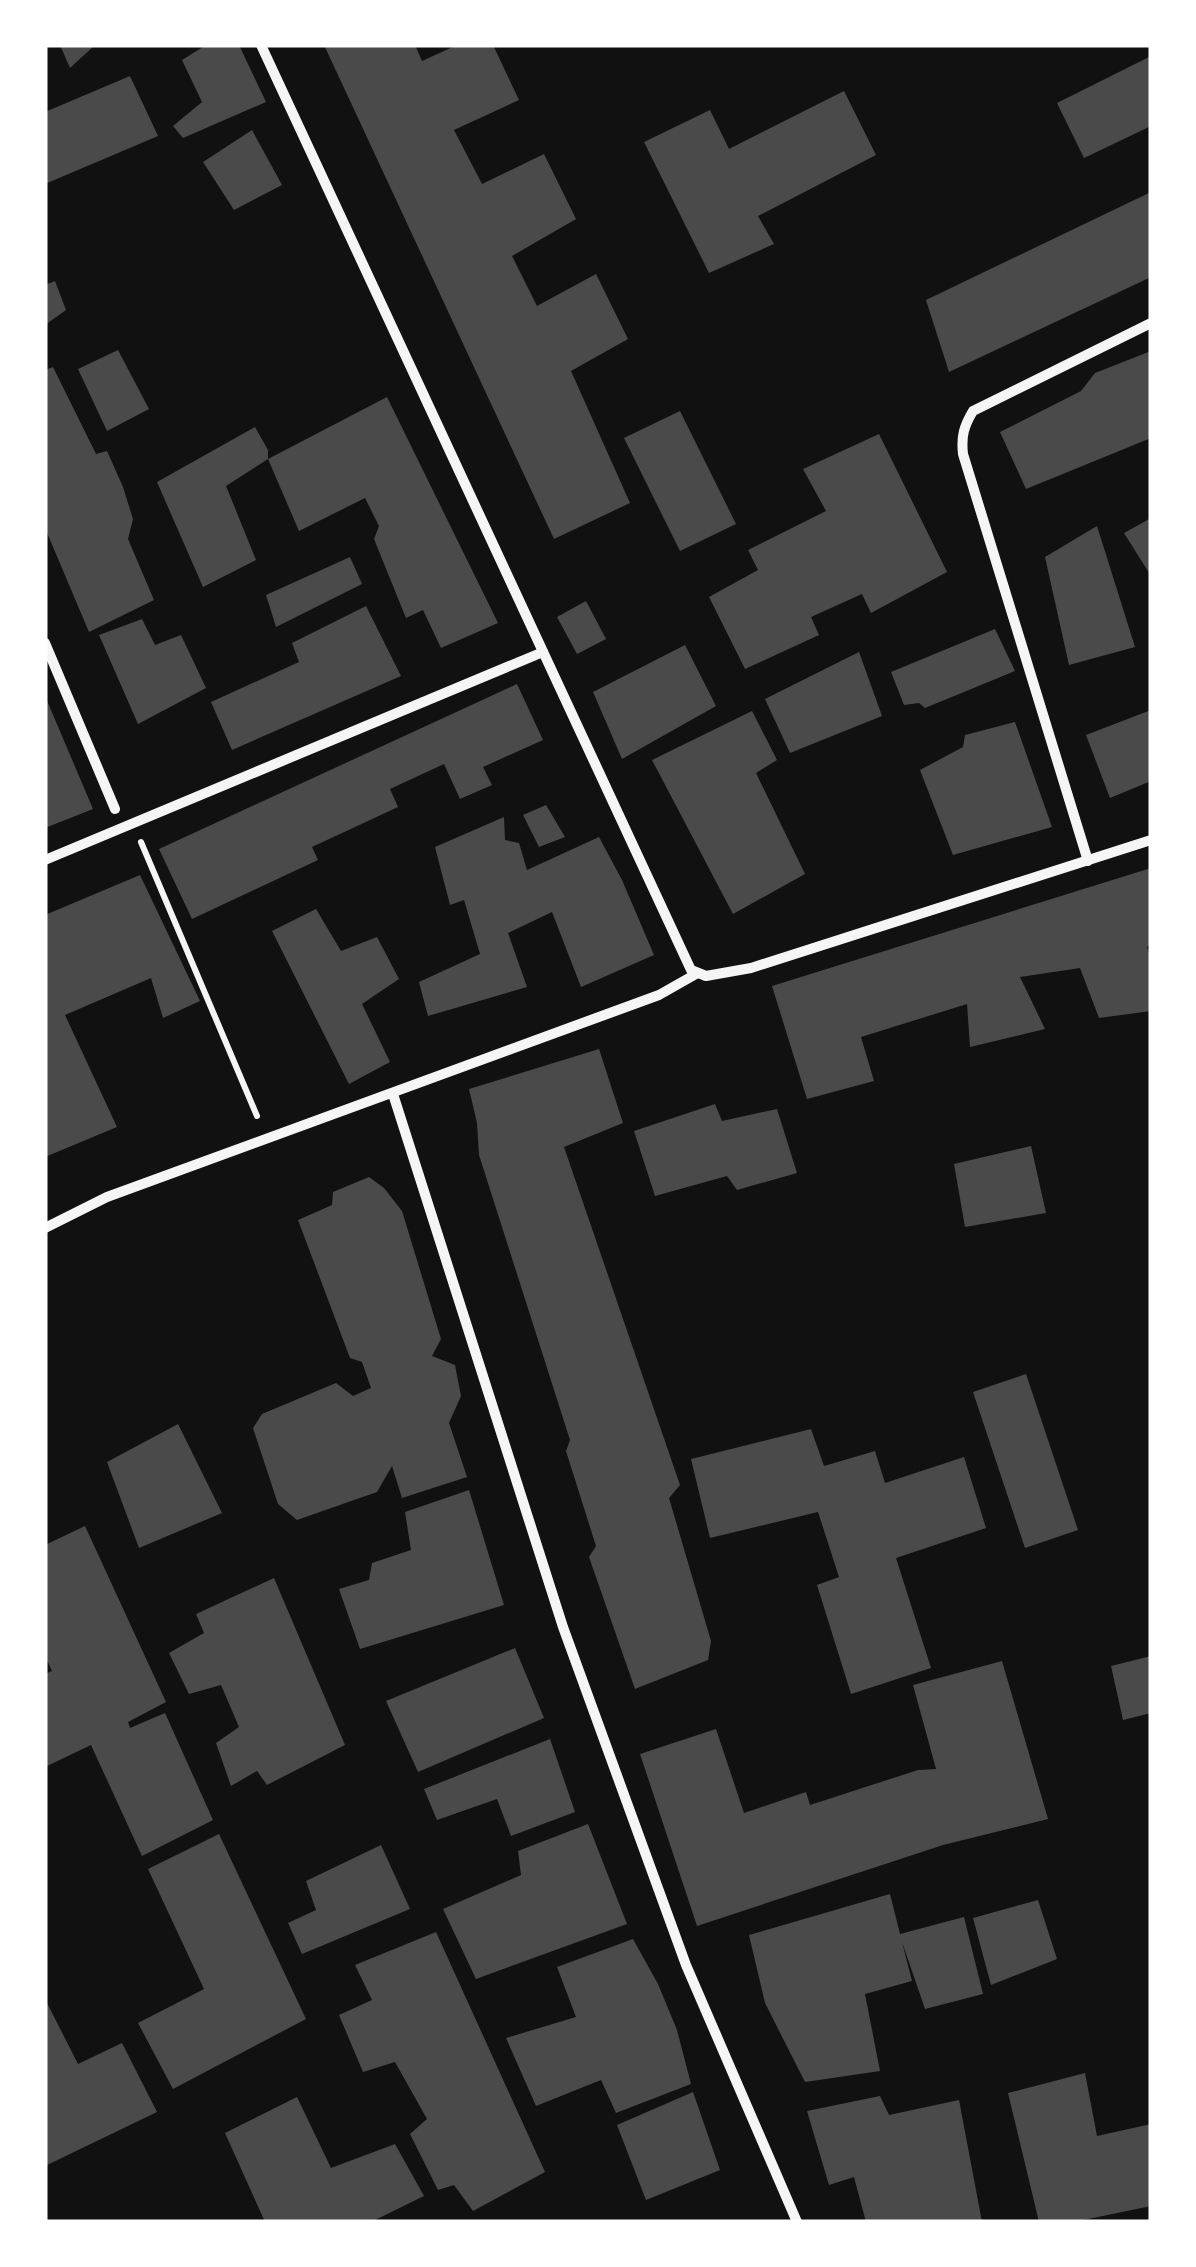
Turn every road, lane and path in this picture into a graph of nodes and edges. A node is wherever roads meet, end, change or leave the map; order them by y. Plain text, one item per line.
1 (261, 45) edge
2 (1151, 323) edge
3 (45, 643) edge
4 (542, 652) junction
5 (115, 810) dead end
6 (133, 822) junction
7 (1151, 840) edge
8 (45, 860) edge
9 (1088, 861) junction
10 (696, 974) junction
11 (393, 1094) junction
12 (267, 1138) junction
13 (45, 1228) edge
14 (797, 2222) edge

1 - 4 street
2 - 9 street
3 - 5 street
4 - 6 street
4 - 10 street
6 - 8 street
6 - 12 path
7 - 9 street
9 - 10 street
10 - 11 street
11 - 12 street
11 - 14 street
12 - 13 street

